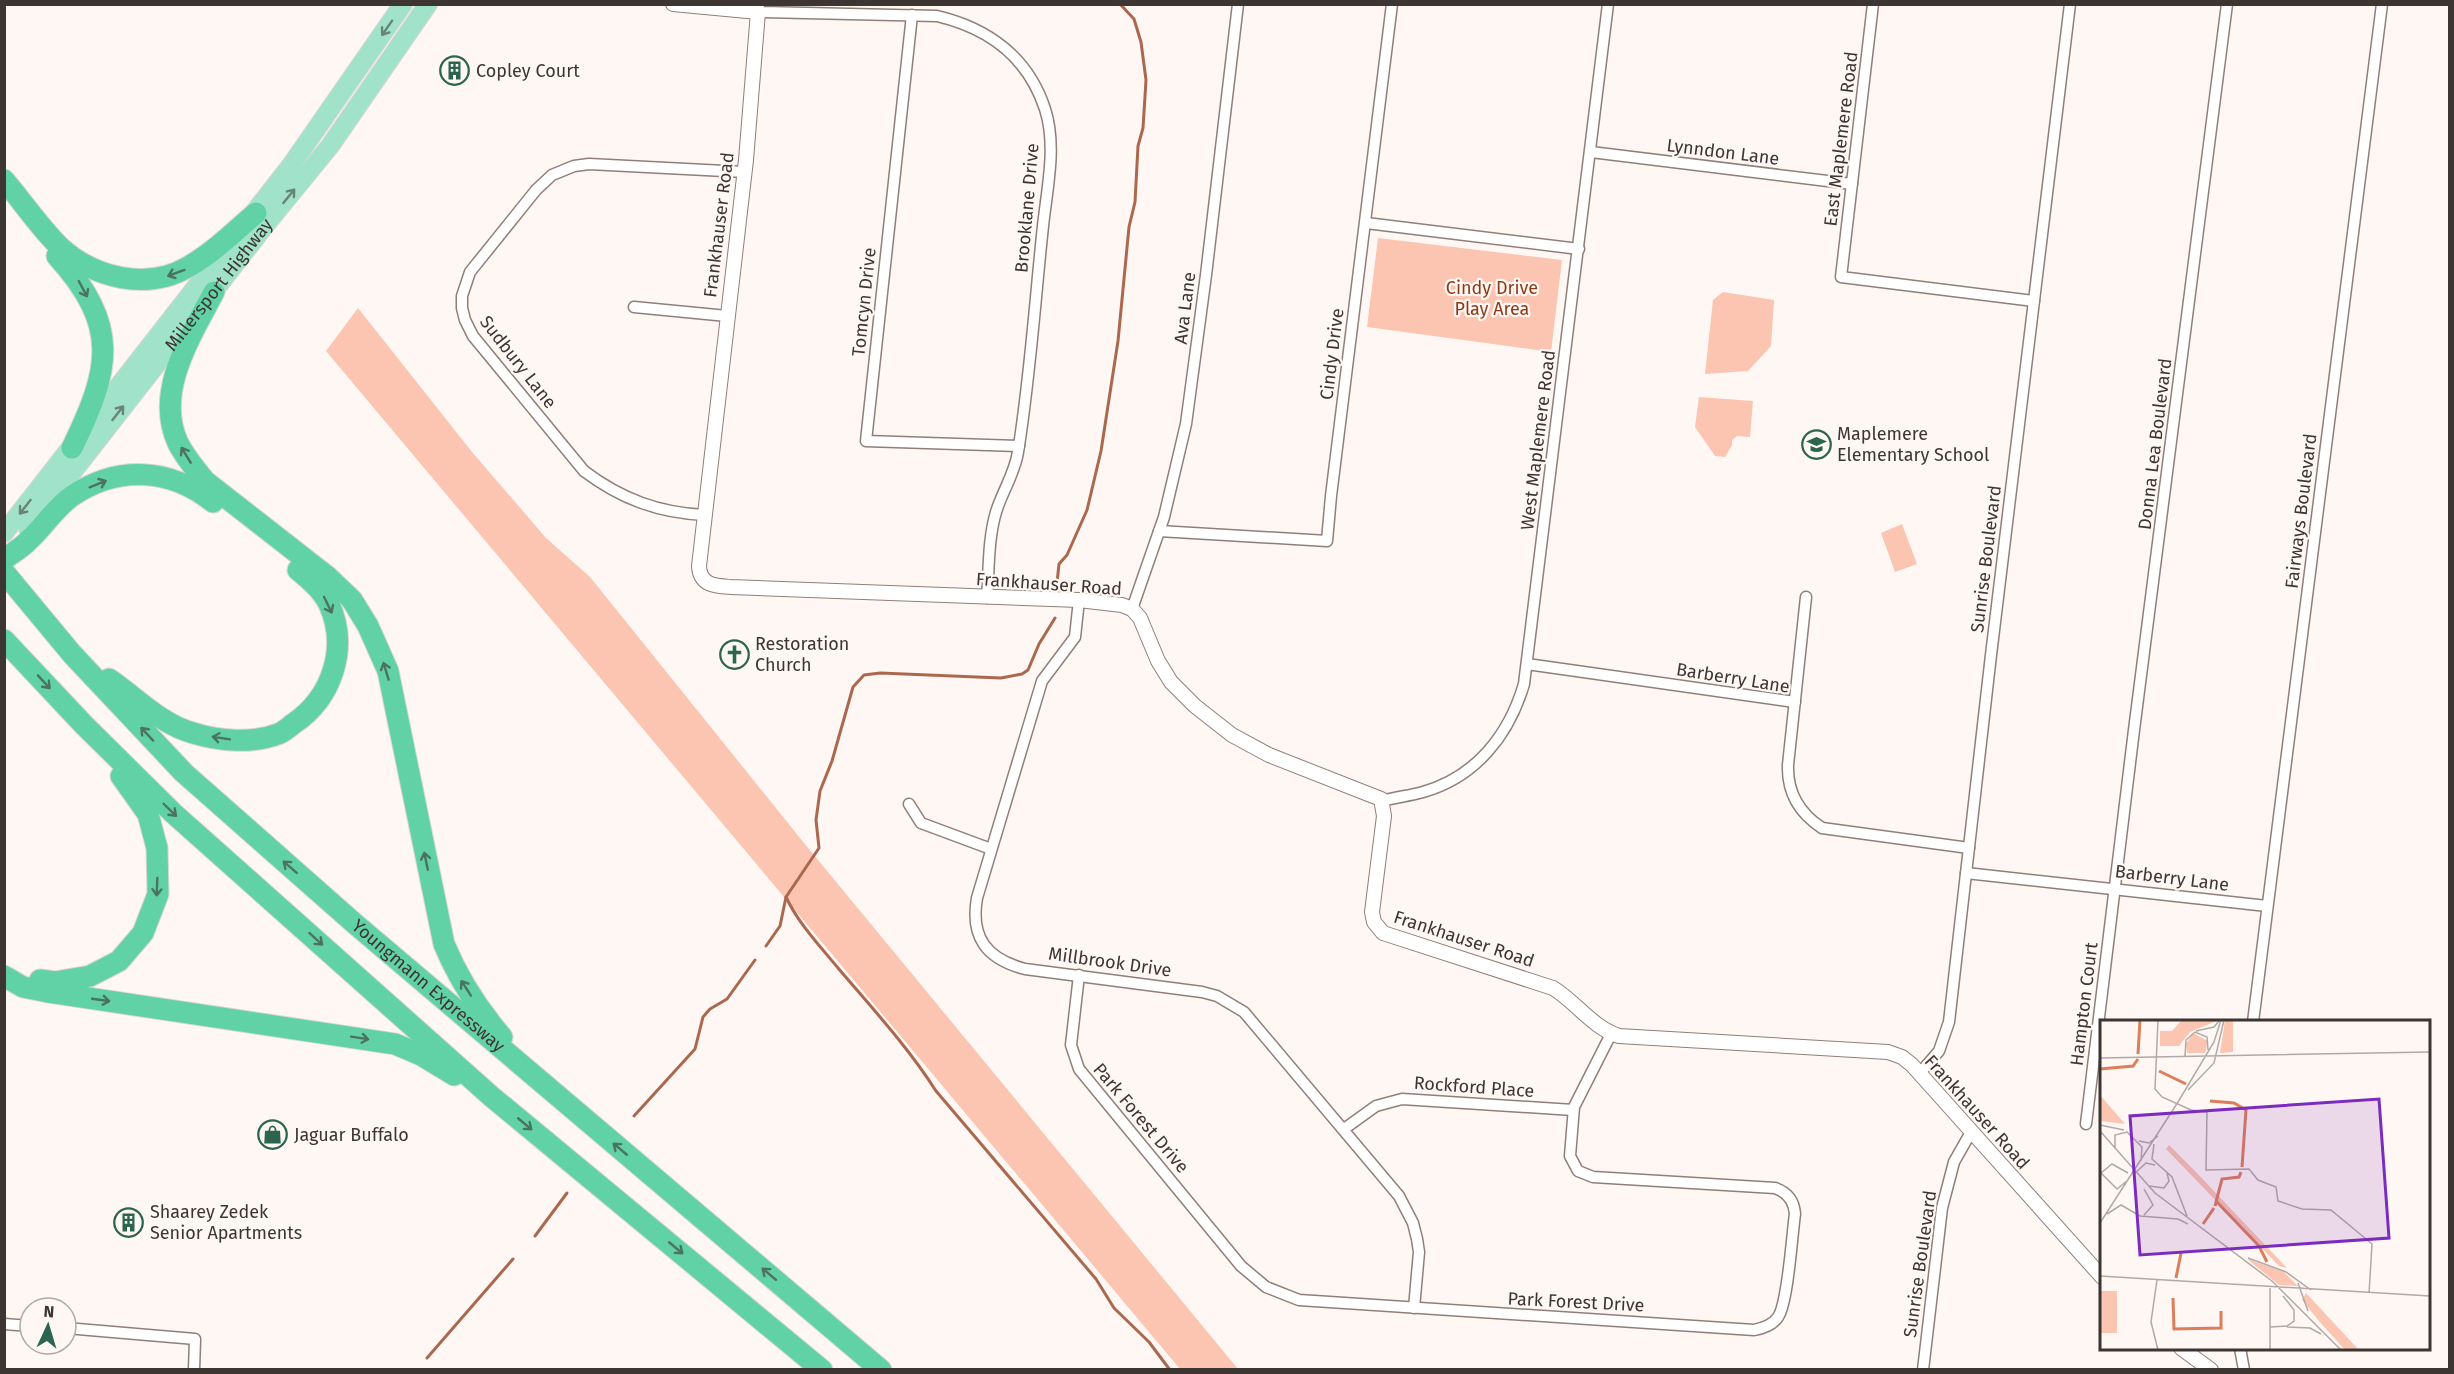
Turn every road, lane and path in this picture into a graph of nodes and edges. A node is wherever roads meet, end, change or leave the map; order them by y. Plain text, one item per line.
1 (404, 4) edge
2 (428, 4) edge
3 (673, 4) edge
4 (1238, 4) edge
5 (1392, 4) edge
6 (1608, 4) edge
7 (1873, 4) edge
8 (2070, 4) edge
9 (2227, 4) edge
10 (2382, 4) edge
11 (758, 8) edge
12 (912, 15) junction
13 (1591, 152) junction
14 (744, 172) junction
15 (4, 180) edge
16 (1852, 184) junction
17 (4, 197) edge
18 (256, 213) junction
19 (1366, 223) junction
20 (1579, 249) junction
21 (214, 292) junction
22 (2034, 301) junction
23 (634, 307) dead end
24 (727, 316) junction
25 (1019, 446) junction
26 (72, 447) junction
27 (705, 515) junction
28 (1159, 531) junction
29 (4, 533) edge
30 (4, 559) edge
31 (4, 572) edge
32 (1806, 597) dead end
33 (987, 598) junction
34 (1079, 600) junction
35 (1132, 609) junction
36 (4, 640) edge
37 (72, 654) junction
38 (1527, 664) junction
39 (1795, 702) junction
40 (84, 725) junction
41 (1382, 801) junction
42 (909, 804) dead end
43 (1969, 848) junction
44 (991, 849) junction
45 (1966, 873) junction
46 (2115, 888) junction
47 (2267, 906) junction
48 (4, 963) edge
49 (1079, 975) junction
50 (4, 976) edge
51 (2253, 1020) edge
52 (1611, 1034) junction
53 (1920, 1073) junction
54 (541, 1083) junction
55 (492, 1097) junction
56 (1573, 1110) junction
57 (2086, 1124) dead end
58 (1344, 1130) junction
59 (1971, 1132) junction
60 (2100, 1275) edge
61 (1414, 1308) junction
62 (814, 1312) junction
63 (78, 1329) edge
64 (2184, 1350) edge
65 (2240, 1350) edge
66 (194, 1370) edge
67 (822, 1370) edge
68 (881, 1370) edge
69 (893, 1370) edge
70 (1923, 1370) edge
71 (2211, 1370) edge
72 (2244, 1370) edge

1 -> 18 main road, Millersport Highway
21 -> 2 main road, Millersport Highway
3 - 11 street
4 - 28 street, Ava Lane
5 - 19 street, Cindy Drive
6 - 13 street, West Maplemere Road
7 - 16 street, East Maplemere Road
8 - 22 street, Sunrise Boulevard
9 - 46 street, Donna Lea Boulevard
10 - 47 street, Fairways Boulevard
11 - 12 street, Brooklane Drive
11 - 14 street, Frankhauser Road
12 - 25 street, Brooklane Drive
12 - 25 street, Tomcyn Drive
13 - 16 street, Lynndon Lane
13 - 20 street, West Maplemere Road
14 - 24 street, Frankhauser Road
14 - 27 street, Sudbury Lane
18 -> 15 highway
16 - 22 street, East Maplemere Road
17 -> 26 highway
18 - 26 main road, Millersport Highway
19 - 20 street
19 - 28 street, Cindy Drive
20 - 38 street, West Maplemere Road
30 -> 21 main road, Millersport Highway
54 -> 21 highway
22 - 43 street, Sunrise Boulevard
23 - 24 street
24 - 27 street, Frankhauser Road
25 - 33 street, Brooklane Drive
26 -> 29 main road, Millersport Highway
27 - 33 street, Frankhauser Road
28 - 35 street, Ava Lane
30 -> 37 highway
31 - 37 highway, Youngmann Expressway
32 - 39 street
33 - 34 street, Frankhauser Road
34 - 35 street, Frankhauser Road
34 - 44 street, Millbrook Drive
35 - 41 street, Frankhauser Road
36 -> 40 highway
54 -> 37 highway, Youngmann Expressway
38 - 39 street, Barberry Lane
38 - 41 street, West Maplemere Road
39 - 43 street, Barberry Lane
40 -> 48 highway
40 -> 55 highway
41 - 52 street, Frankhauser Road
42 - 44 street
43 - 45 street, Sunrise Boulevard
44 - 49 street, Millbrook Drive
45 - 46 street, Barberry Lane
45 - 53 street, Sunrise Boulevard
46 - 47 street, Barberry Lane
46 - 57 street, Hampton Court
47 - 51 street, Fairways Boulevard
49 - 58 street, Millbrook Drive
49 - 61 street, Park Forest Drive
50 -> 55 highway
52 - 53 street, Frankhauser Road
52 - 56 street, Park Forest Drive
53 - 59 street, Frankhauser Road
62 -> 54 highway, Youngmann Expressway
55 -> 67 highway
56 - 58 street, Rockford Place
56 - 61 street, Park Forest Drive
58 - 61 street, Millbrook Drive
59 - 60 street, Frankhauser Road
59 - 70 street, Sunrise Boulevard
62 - 68 highway, Youngmann Expressway
62 - 69 highway
63 - 66 street
64 - 71 street
65 - 72 street

